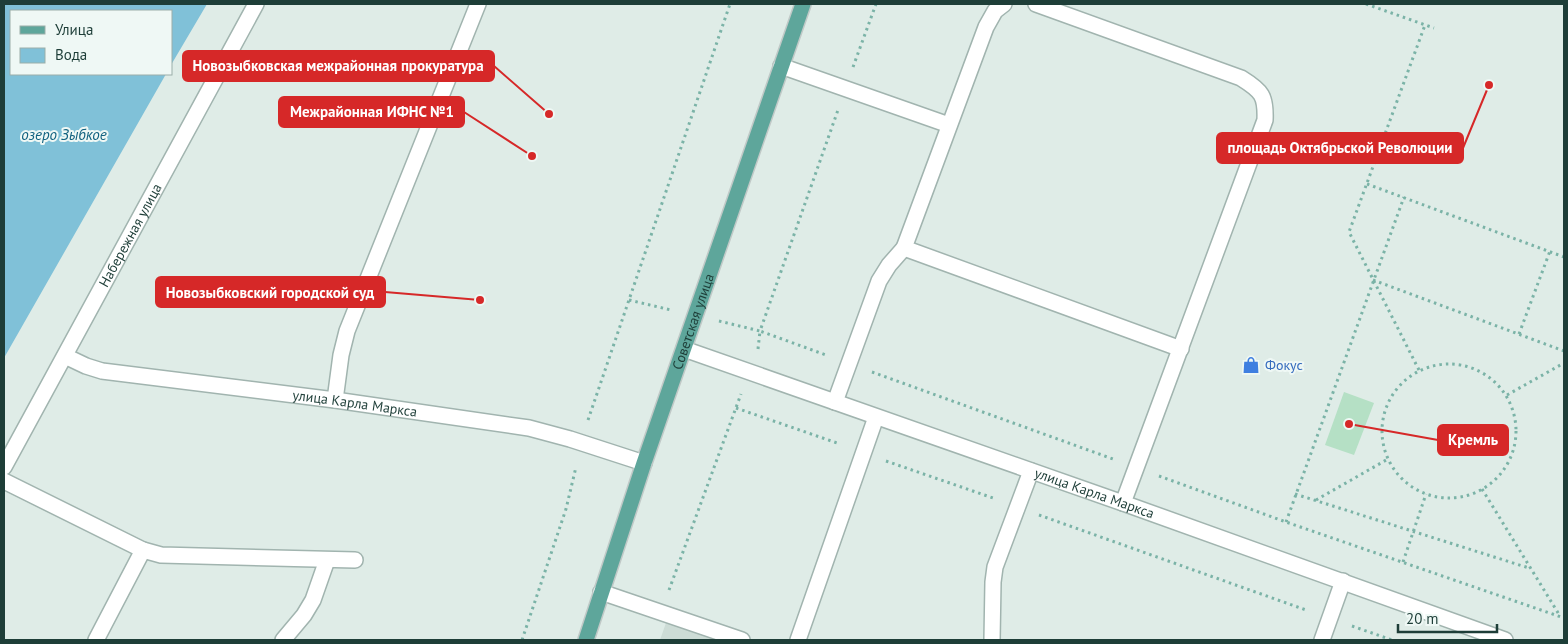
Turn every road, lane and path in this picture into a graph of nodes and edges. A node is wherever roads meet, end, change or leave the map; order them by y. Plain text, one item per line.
1 (256, 4) edge
2 (478, 4) edge
3 (730, 4) edge
4 (802, 4) edge
5 (876, 4) edge
6 (1004, 4) edge
7 (1036, 4) edge
8 (1366, 4) edge
9 (1425, 25) junction
10 (1434, 28) dead end
11 (781, 66) junction
12 (846, 88) junction
13 (949, 124) junction
14 (1367, 184) junction
15 (1404, 198) junction
16 (904, 248) junction
17 (1550, 252) junction
18 (1564, 257) edge
19 (1373, 280) junction
20 (629, 300) junction
21 (695, 316) junction
22 (760, 331) junction
23 (1519, 334) junction
24 (684, 349) junction
25 (1181, 349) junction
26 (1564, 351) edge
27 (65, 356) junction
28 (1564, 363) edge
29 (1419, 370) junction
30 (749, 372) junction
31 (1507, 395) junction
32 (335, 400) junction
33 (835, 402) junction
34 (736, 408) junction
35 (876, 417) junction
36 (582, 442) junction
37 (864, 453) junction
38 (1388, 460) junction
39 (644, 463) junction
40 (4, 467) edge
41 (1031, 471) junction
42 (4, 480) edge
43 (1482, 489) junction
44 (1295, 494) junction
45 (1426, 494) junction
46 (1316, 500) junction
47 (1123, 503) junction
48 (1018, 507) junction
49 (1286, 522) dead end
50 (1413, 531) junction
51 (143, 550) junction
52 (327, 560) junction
53 (355, 560) dead end
54 (1403, 562) dead end
55 (1530, 568) junction
56 (1343, 582) junction
57 (601, 592) junction
58 (661, 612) junction
59 (1560, 616) dead end
60 (1330, 618) junction
61 (1497, 639) edge
62 (96, 640) edge
63 (284, 640) edge
64 (522, 640) edge
65 (586, 640) edge
66 (742, 640) edge
67 (798, 640) edge
68 (992, 640) edge
69 (1322, 640) edge
70 (1392, 640) edge

1 - 27 street, Набережная улица
2 - 32 street
3 - 20 path
4 - 11 main road, Советская улица
5 - 12 path
6 - 13 street
7 - 25 street
8 - 9 path
9 - 10 path
9 - 14 path
11 - 12 street
11 - 21 main road, Советская улица
12 - 13 street
12 - 22 path
13 - 16 street
14 - 15 path
14 - 19 path
15 - 17 path
15 - 19 path
16 - 25 street
16 - 33 street
17 - 18 path
17 - 23 path
19 - 23 path
19 - 29 path
19 - 44 path
20 - 21 path
20 - 36 path
21 - 22 path
21 - 24 main road, Советская улица
22 - 30 path
23 - 26 path
24 - 30 street, улица Карла Маркса
24 - 39 main road, Советская улица
25 - 47 street
27 - 32 street, улица Карла Маркса
27 - 40 street, Набережная улица
28 - 31 path
29 - 31 path
29 - 38 path
30 - 33 street, улица Карла Маркса
30 - 34 path
31 - 43 path
32 - 36 street, улица Карла Маркса
33 - 35 street, улица Карла Маркса
34 - 37 path
34 - 58 path
35 - 37 street
35 - 41 street, улица Карла Маркса
36 - 39 street, улица Карла Маркса
36 - 64 path
37 - 48 path
37 - 67 street
38 - 45 path
38 - 46 path
39 - 57 main road, Советская улица
41 - 47 street, улица Карла Маркса
41 - 48 street
42 - 51 street
43 - 45 path
43 - 55 path
44 - 46 path
44 - 49 path
45 - 50 path
46 - 50 path
47 - 56 street, улица Карла Маркса
48 - 60 path
48 - 68 street
50 - 54 path
50 - 55 path
51 - 52 street
51 - 62 street
52 - 53 street
52 - 63 street
55 - 59 path
56 - 60 street
56 - 61 street, улица Карла Маркса
57 - 58 street
57 - 65 main road, Советская улица
58 - 66 street
60 - 69 street
60 - 70 path

